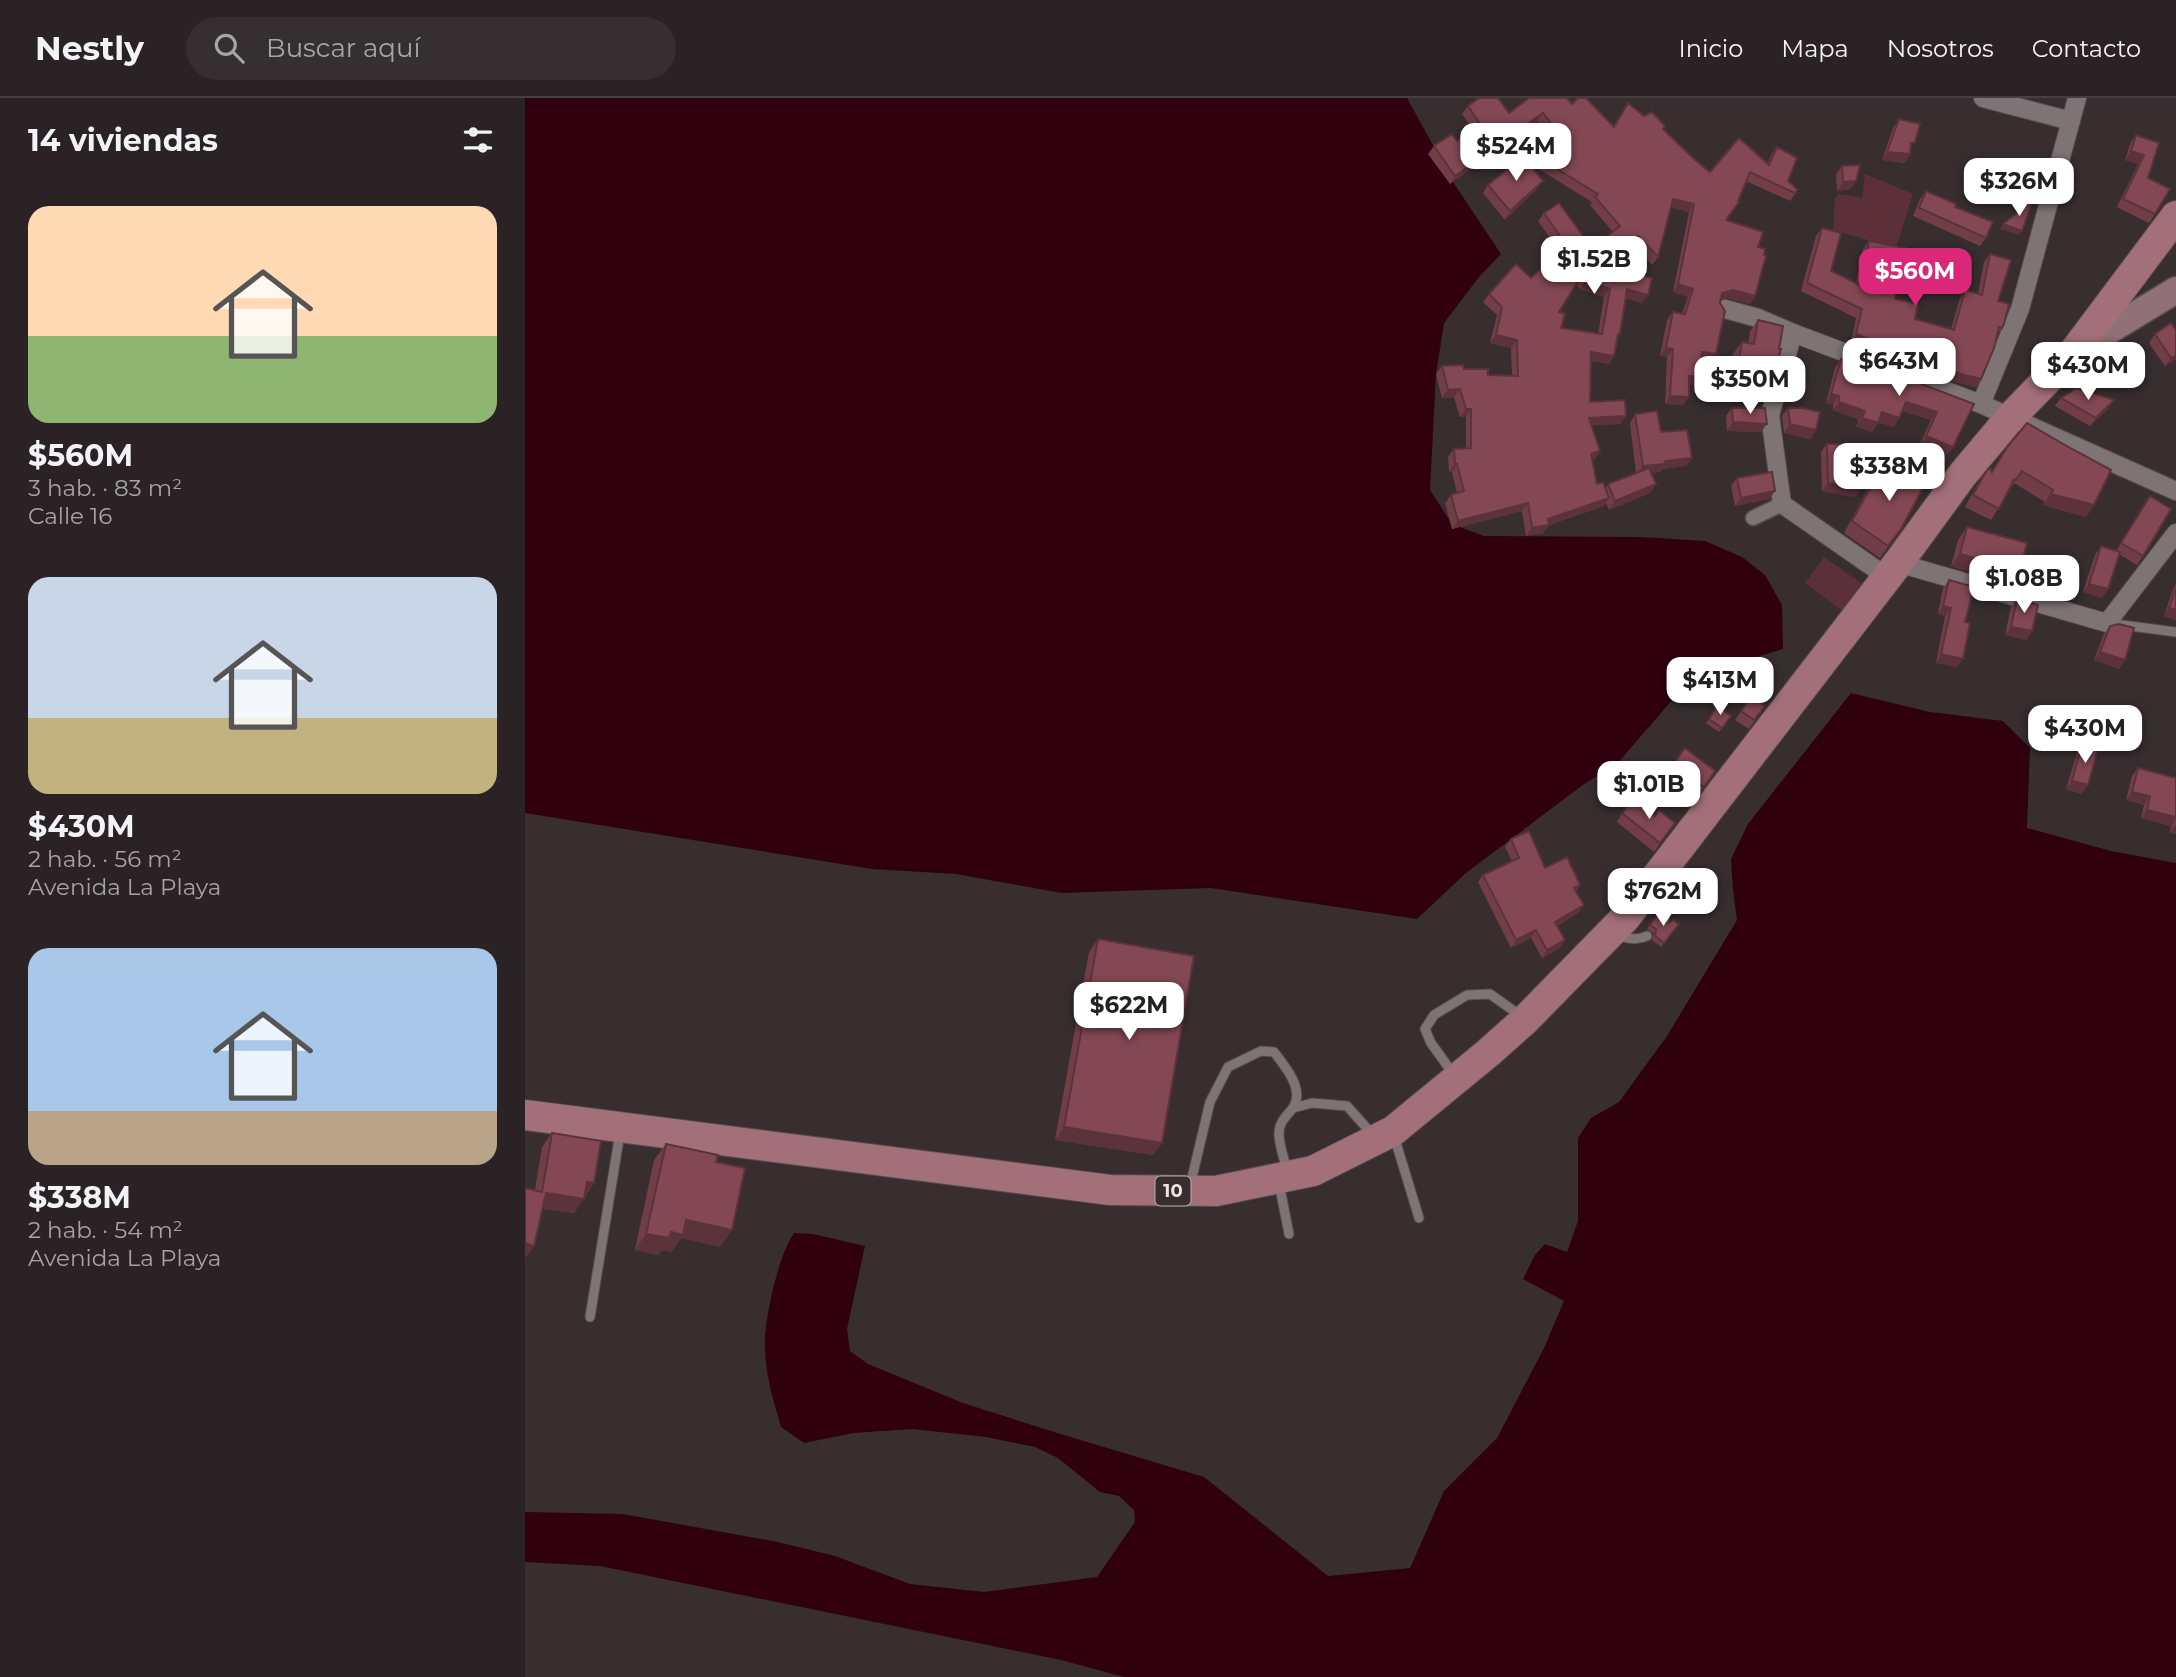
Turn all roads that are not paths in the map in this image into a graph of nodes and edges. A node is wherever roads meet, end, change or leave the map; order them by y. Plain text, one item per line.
1 (1983, 98) edge
2 (2077, 98) edge
3 (2071, 121) junction
4 (1988, 184) dead end
5 (2049, 202) junction
6 (2176, 216) edge
7 (2176, 290) edge
8 (1725, 309) edge
9 (1793, 333) junction
10 (2074, 352) junction
11 (1981, 404) junction
12 (2010, 418) junction
13 (2176, 491) edge
14 (1782, 504) junction
15 (1753, 519) dead end
16 (2176, 533) edge
17 (1888, 575) junction
18 (2107, 623) junction
19 (2176, 632) edge
20 (1663, 869) junction
21 (1664, 920) edge
22 (1610, 933) junction
23 (1647, 936) dead end
24 (1525, 1020) junction
25 (1457, 1078) junction
26 (1293, 1108) junction
27 (525, 1115) edge
28 (621, 1128) junction
29 (1385, 1135) junction
30 (1283, 1177) junction
31 (1188, 1191) junction
32 (1419, 1218) dead end
33 (1289, 1234) dead end
34 (590, 1317) dead end

1 - 3 street
2 - 3 street
3 - 5 street
4 - 5 lane
5 - 11 street
6 - 10 main road, 10
7 - 10 main road
8 - 9 street
9 - 11 street
9 - 14 street
10 - 12 main road, 10
11 - 12 street
12 - 13 street
12 - 17 main road, 10
14 - 15 street
14 - 17 street
16 - 18 street
17 - 18 street
17 - 20 main road, 10
18 - 19 lane
20 - 21 lane
20 - 22 main road, 10
22 - 23 lane
22 - 24 main road, 10
24 - 25 main road, 10
24 - 25 lane
25 - 29 main road, 10
26 - 29 lane
26 - 30 lane
26 - 31 lane
27 - 28 main road, 10
28 - 31 main road, 10
28 - 34 lane
29 - 30 main road, 10
29 - 32 lane
30 - 31 main road, 10
30 - 33 lane

